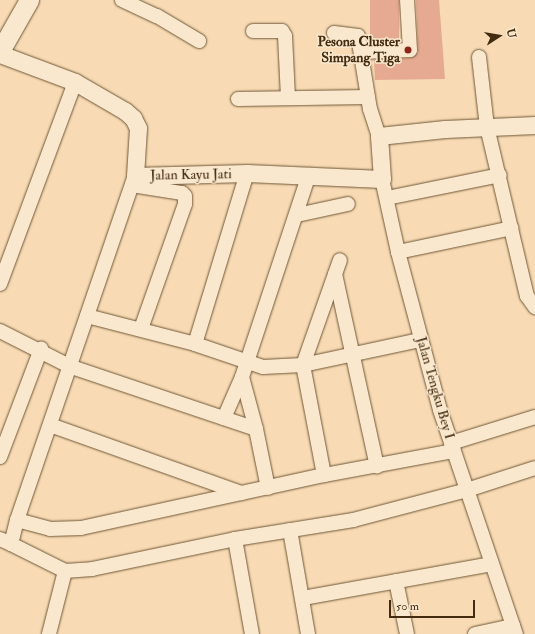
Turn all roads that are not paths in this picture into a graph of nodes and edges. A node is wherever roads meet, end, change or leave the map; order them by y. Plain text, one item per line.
1 (29, 0) edge
2 (122, 0) edge
3 (407, 0) edge
4 (253, 31) dead end
5 (334, 33) dead end
6 (199, 41) dead end
7 (0, 52) edge
8 (361, 52) junction
9 (479, 57) dead end
10 (74, 82) junction
11 (288, 97) junction
12 (368, 97) junction
13 (238, 99) dead end
14 (535, 125) edge
15 (487, 127) junction
16 (379, 136) junction
17 (247, 174) junction
18 (309, 175) junction
19 (500, 175) junction
20 (382, 179) junction
21 (134, 181) junction
22 (387, 198) junction
23 (348, 204) dead end
24 (297, 215) junction
25 (512, 228) junction
26 (398, 252) junction
27 (0, 284) edge
28 (535, 307) edge
29 (87, 316) junction
30 (141, 329) junction
31 (0, 331) edge
32 (420, 340) junction
33 (194, 344) junction
34 (41, 349) junction
35 (354, 353) junction
36 (245, 362) junction
37 (303, 365) junction
38 (69, 366) junction
39 (242, 377) junction
40 (224, 418) junction
41 (535, 418) edge
42 (50, 424) junction
43 (256, 429) junction
44 (452, 447) junction
45 (0, 457) edge
46 (377, 466) junction
47 (535, 468) edge
48 (324, 475) junction
49 (268, 488) junction
50 (468, 490) junction
51 (241, 493) junction
52 (17, 520) junction
53 (290, 530) junction
54 (235, 539) junction
55 (6, 541) edge
56 (492, 564) junction
57 (65, 571) junction
58 (396, 581) junction
59 (303, 598) junction
60 (514, 630) edge
61 (49, 634) edge
62 (252, 634) edge
63 (308, 634) edge
64 (407, 634) edge
65 (475, 634) edge

1 - 7 main road
2 - 6 street
3 - 8 street
4 - 11 street
5 - 8 street, Jalan Tengku Bey I
7 - 10 street, Jalan Kayu Jati
8 - 12 street, Jalan Tengku Bey I
9 - 15 street
10 - 21 street, Jalan Kayu Jati
10 - 27 street
11 - 12 street
11 - 13 street
12 - 16 street, Jalan Tengku Bey I
14 - 15 street
15 - 16 street
15 - 19 street
16 - 20 street, Jalan Tengku Bey I
17 - 18 street, Jalan Kayu Jati
17 - 21 street, Jalan Kayu Jati
17 - 33 street
18 - 20 street, Jalan Kayu Jati
18 - 24 street
19 - 22 street
19 - 25 street
20 - 22 street, Jalan Tengku Bey I
21 - 29 street
21 - 30 street
22 - 26 street, Jalan Tengku Bey I
23 - 24 street
24 - 36 street
25 - 26 street
25 - 28 street
26 - 32 street, Jalan Tengku Bey I
29 - 30 street
29 - 38 street
30 - 33 street
31 - 34 street
32 - 35 street
32 - 44 street, Jalan Tengku Bey I
33 - 36 street
34 - 38 street
34 - 45 street
35 - 37 street
35 - 37 street
35 - 46 street
36 - 37 street
36 - 39 street
37 - 48 street
38 - 40 street
38 - 42 street
39 - 40 street
39 - 43 street
40 - 43 street
41 - 44 street
42 - 51 street
42 - 52 street
43 - 49 street
44 - 46 street
44 - 50 street, Jalan Tengku Bey I
46 - 48 street
47 - 50 street
48 - 49 street
49 - 51 street
50 - 53 street
50 - 56 street, Jalan Tengku Bey I
51 - 52 street
52 - 55 street
53 - 54 street
53 - 59 street
54 - 57 street
54 - 62 street
55 - 57 street
56 - 58 street
56 - 60 street, Jalan Tengku Bey I
57 - 61 street
58 - 59 street
58 - 64 street
59 - 63 street
60 - 65 street

